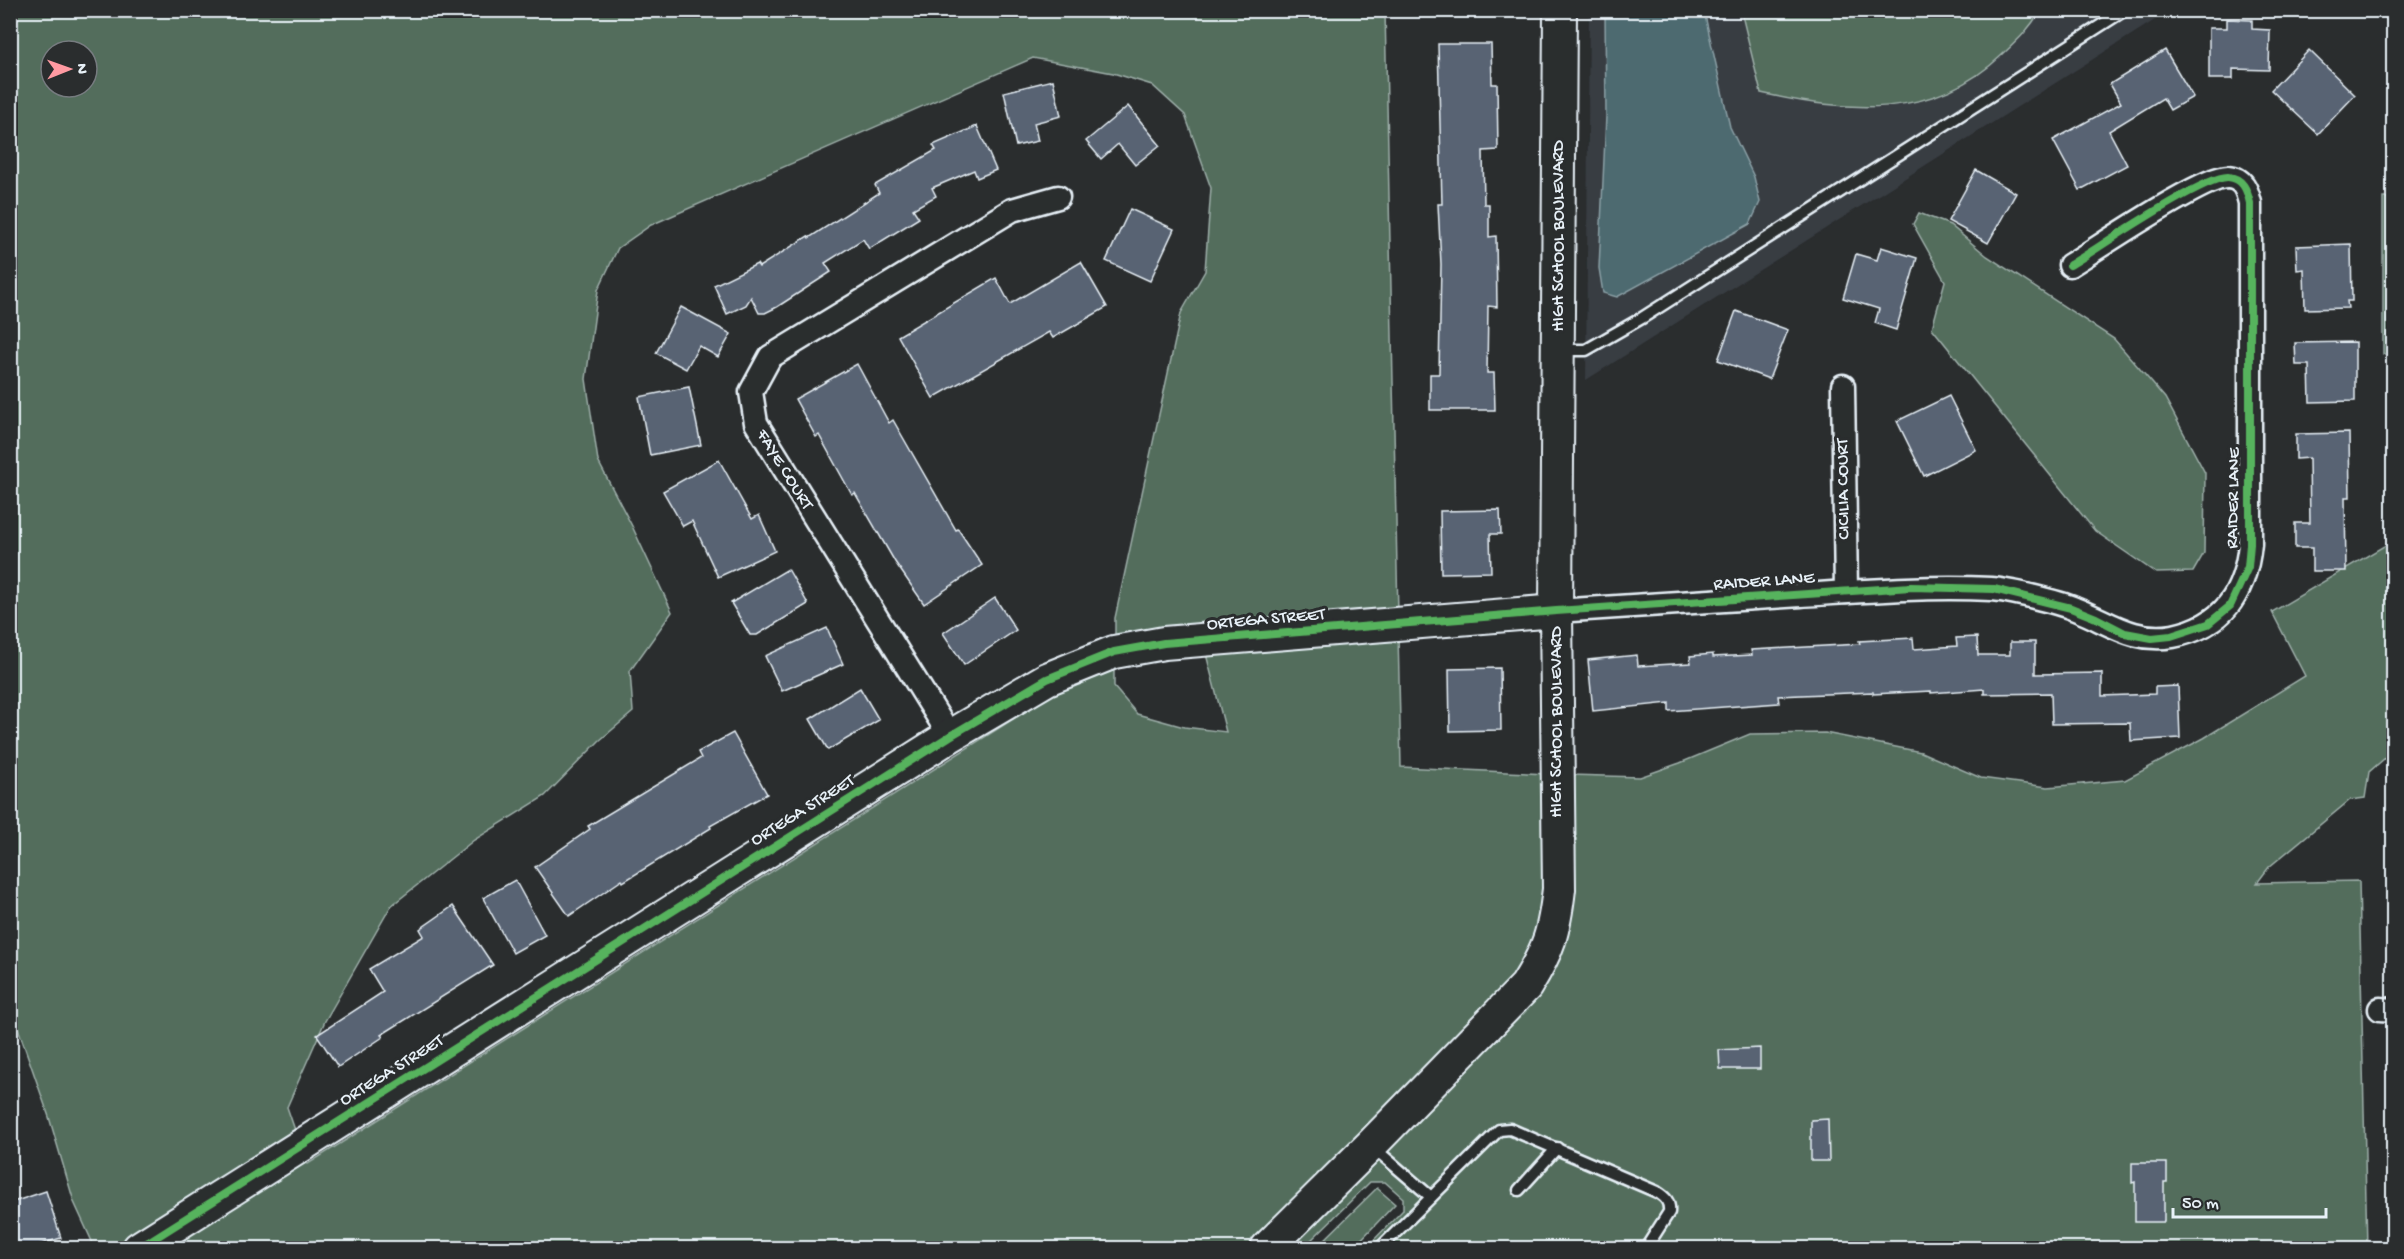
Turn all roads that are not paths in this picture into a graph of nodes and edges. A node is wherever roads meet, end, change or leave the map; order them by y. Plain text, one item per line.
1 (1560, 10) edge
2 (2125, 10) edge
3 (1058, 197) dead end
4 (2070, 265) dead end
5 (1558, 350) junction
6 (1843, 386) dead end
7 (1846, 592) junction
8 (1556, 611) junction
9 (950, 736) junction
10 (1371, 1145) junction
11 (1557, 1148) junction
12 (1519, 1190) dead end
13 (1431, 1197) junction
14 (140, 1248) edge
15 (1267, 1248) edge
16 (1380, 1248) edge
17 (1646, 1248) edge

1 - 5 street, HIGH SCHOOL BOULEVARD
2 - 5 lane
3 - 9 street, FAYE COURT
4 - 7 street, RAIDER LANE
5 - 8 street, HIGH SCHOOL BOULEVARD
6 - 7 street, CICILIA COURT
7 - 8 street, RAIDER LANE
8 - 9 street, ORTEGA STREET
8 - 10 street, HIGH SCHOOL BOULEVARD
9 - 14 street, ORTEGA STREET
10 - 13 lane
10 - 15 street, HIGH SCHOOL BOULEVARD
11 - 12 lane
11 - 13 lane
11 - 17 lane
13 - 16 lane

